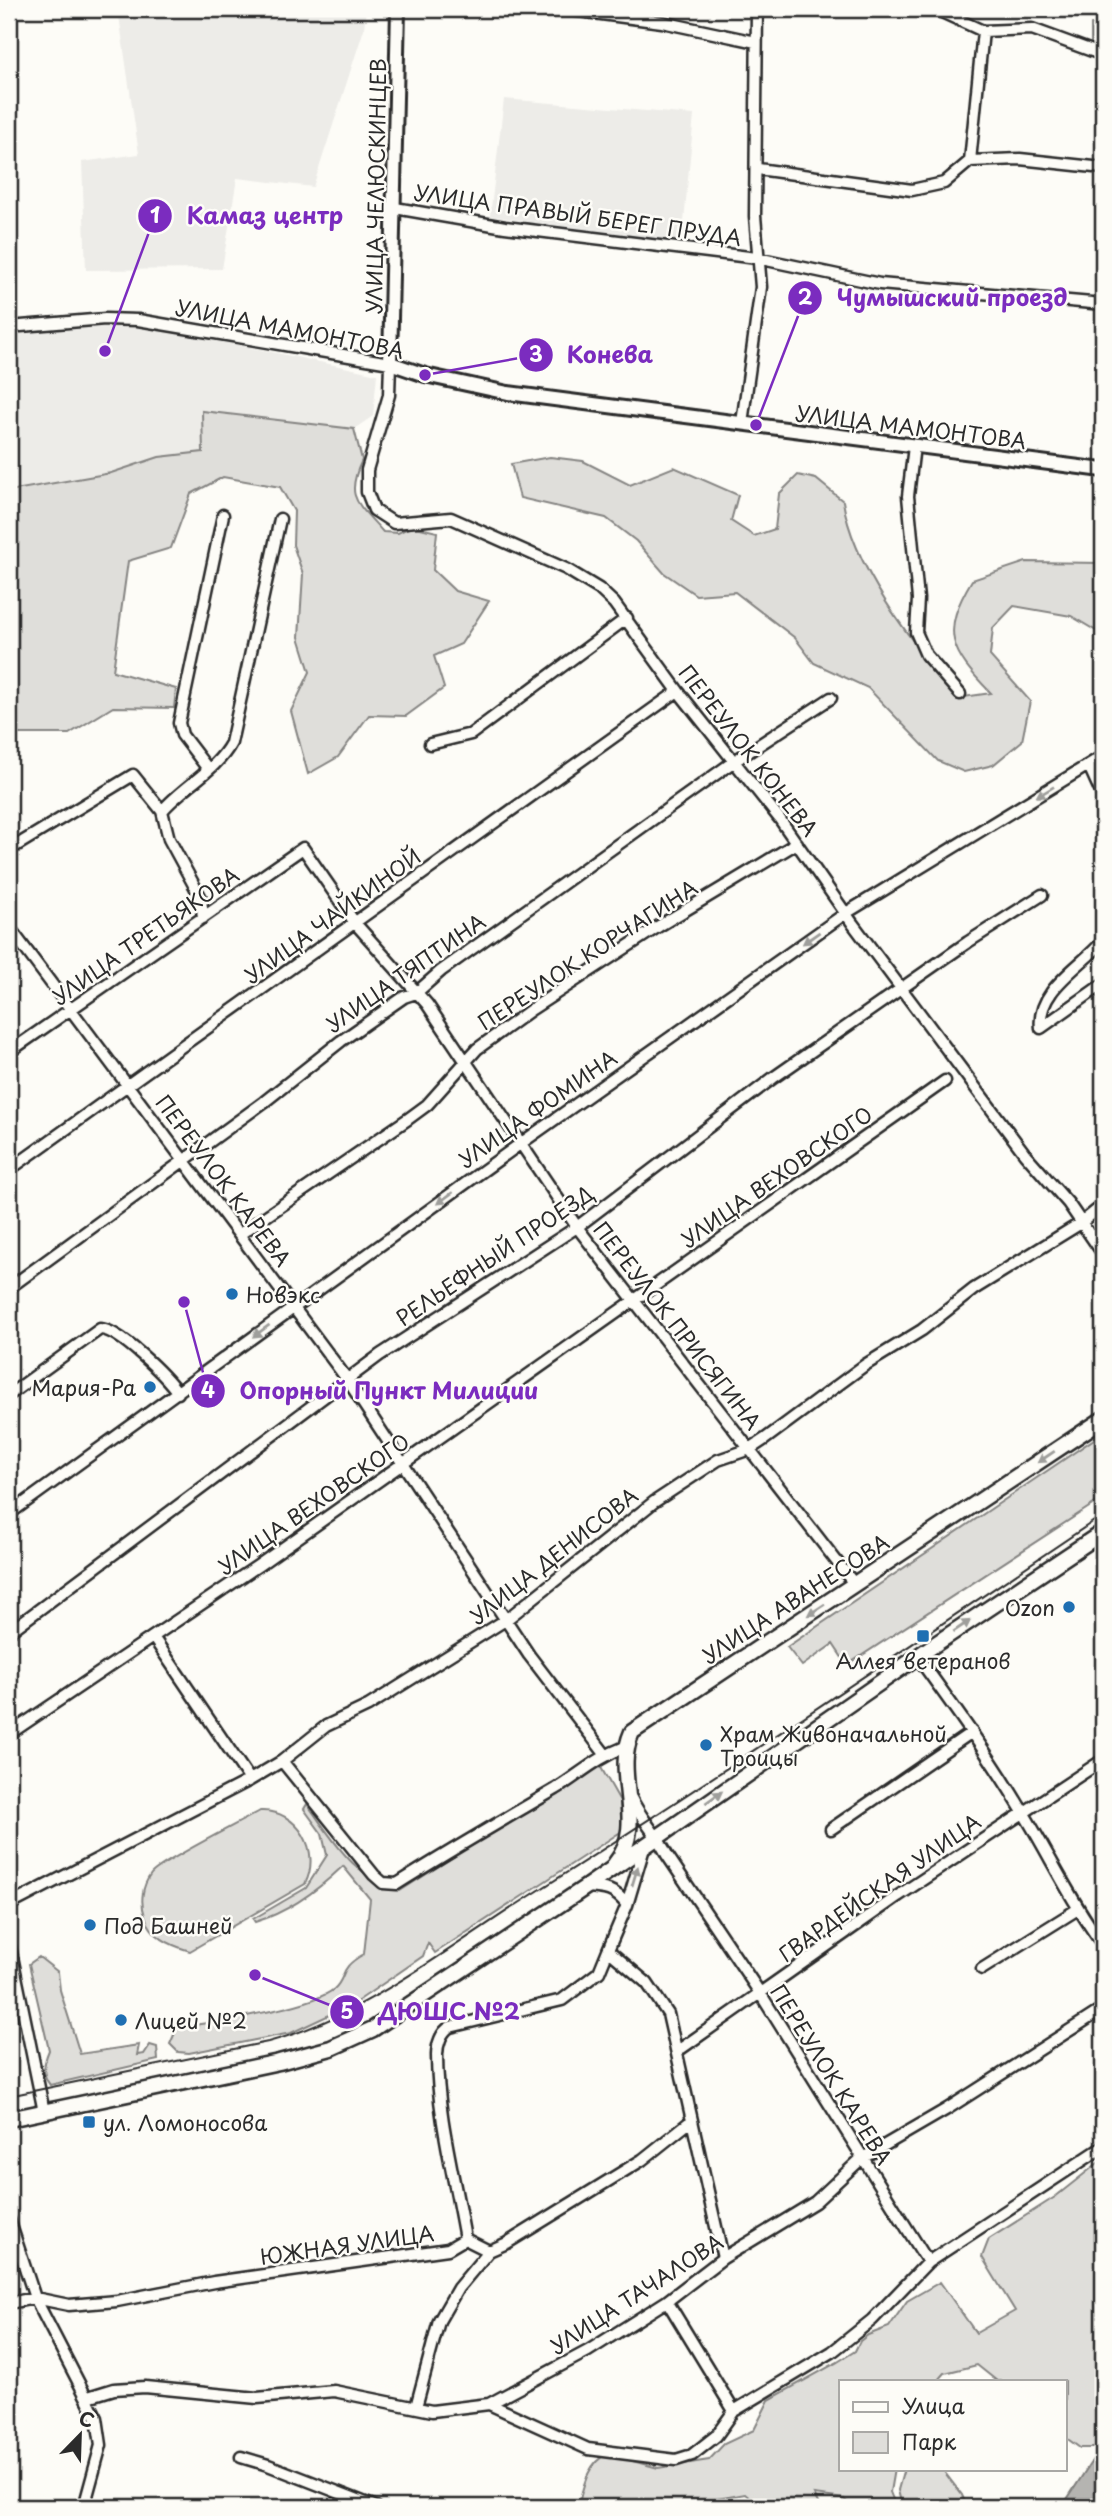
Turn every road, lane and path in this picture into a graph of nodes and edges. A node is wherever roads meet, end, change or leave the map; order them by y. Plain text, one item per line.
1 (398, 9) edge
2 (563, 9) edge
3 (757, 9) edge
4 (935, 9) edge
5 (983, 30) junction
6 (755, 42) junction
7 (1103, 55) edge
8 (971, 162) junction
9 (1103, 168) edge
10 (758, 169) junction
11 (395, 208) junction
12 (757, 258) junction
13 (1103, 304) edge
14 (9, 327) edge
15 (390, 363) junction
16 (742, 423) junction
17 (914, 446) junction
18 (1103, 470) edge
19 (223, 515) dead end
20 (280, 519) dead end
21 (627, 618) junction
22 (678, 691) junction
23 (960, 694) dead end
24 (831, 698) dead end
25 (430, 744) dead end
26 (1103, 756) edge
27 (733, 762) junction
28 (1089, 766) junction
29 (208, 769) junction
30 (1103, 797) edge
31 (162, 811) junction
32 (797, 843) junction
33 (303, 848) joint
34 (9, 850) edge
35 (1042, 895) dead end
36 (846, 913) junction
37 (203, 918) junction
38 (355, 923) junction
39 (9, 927) edge
40 (1103, 941) edge
41 (1103, 984) edge
42 (901, 987) junction
43 (416, 993) junction
44 (71, 1011) junction
45 (9, 1052) edge
46 (465, 1062) junction
47 (945, 1081) dead end
48 (129, 1084) junction
49 (520, 1144) junction
50 (185, 1161) junction
51 (9, 1170) edge
52 (1103, 1205) edge
53 (1080, 1223) junction
54 (577, 1227) junction
55 (240, 1234) junction
56 (1103, 1254) edge
57 (9, 1288) edge
58 (635, 1299) junction
59 (295, 1307) junction
60 (347, 1379) junction
61 (178, 1392) junction
62 (9, 1395) edge
63 (1103, 1419) edge
64 (750, 1449) junction
65 (405, 1463) junction
66 (9, 1514) edge
67 (1103, 1532) edge
68 (855, 1585) junction
69 (507, 1619) junction
70 (9, 1632) edge
71 (153, 1637) junction
72 (917, 1656) junction
73 (972, 1731) junction
74 (9, 1734) edge
75 (625, 1747) junction
76 (605, 1754) junction
77 (282, 1761) junction
78 (1101, 1766) edge
79 (250, 1780) junction
80 (626, 1788) junction
81 (1023, 1811) junction
82 (831, 1829) dead end
83 (658, 1836) junction
84 (644, 1847) junction
85 (610, 1871) junction
86 (586, 1887) junction
87 (9, 1905) edge
88 (626, 1905) junction
89 (1078, 1909) junction
90 (9, 1942) edge
91 (1103, 1945) edge
92 (608, 1950) junction
93 (982, 1969) dead end
94 (760, 1993) junction
95 (14, 1994) edge
96 (1103, 2009) edge
97 (679, 2050) junction
98 (44, 2112) junction
99 (9, 2119) edge
100 (691, 2121) junction
101 (1103, 2147) edge
102 (861, 2159) junction
103 (9, 2219) edge
104 (465, 2239) junction
105 (489, 2250) junction
106 (723, 2258) junction
107 (928, 2262) junction
108 (35, 2298) junction
109 (667, 2301) junction
110 (9, 2303) edge
111 (88, 2397) junction
112 (489, 2404) junction
113 (416, 2407) junction
114 (734, 2411) junction
115 (241, 2458) dead end
116 (85, 2507) edge
117 (376, 2507) edge

1 - 11 main road, УЛИЦА ЧЕЛЮСКИНЦЕВ
2 - 6 street
3 - 6 street, УЛИЦА ПРАВЫЙ БЕРЕГ ПРУДА
4 - 5 street
5 - 7 street
5 - 8 street
6 - 10 street, УЛИЦА ПРАВЫЙ БЕРЕГ ПРУДА
8 - 9 street
8 - 10 street
10 - 12 street, УЛИЦА ПРАВЫЙ БЕРЕГ ПРУДА
11 - 12 street, УЛИЦА ПРАВЫЙ БЕРЕГ ПРУДА
11 - 15 main road, УЛИЦА ЧЕЛЮСКИНЦЕВ
12 - 13 street, УЛИЦА ПРАВЫЙ БЕРЕГ ПРУДА
12 - 16 street, УЛИЦА ПРАВЫЙ БЕРЕГ ПРУДА
14 - 15 street, УЛИЦА МАМОНТОВА
15 - 16 main road, УЛИЦА МАМОНТОВА
15 - 21 street, ПЕРЕУЛОК КОНЕВА
16 - 17 main road, УЛИЦА МАМОНТОВА
17 - 18 main road, УЛИЦА МАМОНТОВА
17 - 23 street
19 - 29 street
20 - 29 street
21 - 22 street, ПЕРЕУЛОК КОНЕВА
21 - 25 street
22 - 27 street, ПЕРЕУЛОК КОНЕВА
22 - 38 street, УЛИЦА ЧАЙКИНОЙ
24 - 27 street, УЛИЦА ТЯПТИНА
26 - 28 street, УЛИЦА ФОМИНА
27 - 32 street, ПЕРЕУЛОК КОНЕВА
27 - 43 street, УЛИЦА ТЯПТИНА
28 - 30 street
28 -> 36 street, УЛИЦА ФОМИНА
29 - 31 street
31 - 34 street
31 - 37 street
32 - 36 street, ПЕРЕУЛОК КОНЕВА
32 - 46 street, ПЕРЕУЛОК КОРЧАГИНА
33 - 37 street, УЛИЦА ТРЕТЬЯКОВА
33 - 38 street, ПЕРЕУЛОК ПРИСЯГИНА
35 - 42 street, РЕЛЬЕФНЫЙ ПРОЕЗД
36 - 42 street, ПЕРЕУЛОК КОНЕВА
36 -> 49 street, УЛИЦА ФОМИНА
37 - 44 street, УЛИЦА ТРЕТЬЯКОВА
38 - 43 street, ПЕРЕУЛОК ПРИСЯГИНА
38 - 48 street, УЛИЦА ЧАЙКИНОЙ
39 - 44 street, ПЕРЕУЛОК КАРЕВА
40 - 41 street
42 - 53 street, ПЕРЕУЛОК КОНЕВА
42 - 54 street, РЕЛЬЕФНЫЙ ПРОЕЗД
43 - 46 street, ПЕРЕУЛОК ПРИСЯГИНА
43 - 50 street, УЛИЦА ТЯПТИНА
44 - 45 street, УЛИЦА ТРЕТЬЯКОВА
44 - 48 street, ПЕРЕУЛОК КАРЕВА
46 - 49 street, ПЕРЕУЛОК ПРИСЯГИНА
46 - 55 street, ПЕРЕУЛОК КОРЧАГИНА
47 - 58 street, УЛИЦА ВЕХОВСКОГО
48 - 50 street, ПЕРЕУЛОК КАРЕВА
48 - 51 street, УЛИЦА ЧАЙКИНОЙ
49 - 54 street, ПЕРЕУЛОК ПРИСЯГИНА
49 -> 59 street, УЛИЦА ФОМИНА
50 - 55 street, ПЕРЕУЛОК КАРЕВА
50 - 57 street, УЛИЦА ТЯПТИНА
52 - 53 street, УЛИЦА ДЕНИСОВА
53 - 56 street, ПЕРЕУЛОК КОНЕВА
53 - 64 street, УЛИЦА ДЕНИСОВА
54 - 58 street, ПЕРЕУЛОК ПРИСЯГИНА
54 - 60 street, РЕЛЬЕФНЫЙ ПРОЕЗД
55 - 59 street, ПЕРЕУЛОК КАРЕВА
58 - 64 street, ПЕРЕУЛОК ПРИСЯГИНА
58 - 65 street, УЛИЦА ВЕХОВСКОГО
59 - 60 street, ПЕРЕУЛОК КАРЕВА
59 -> 61 street, УЛИЦА ФОМИНА
60 - 65 street, ПЕРЕУЛОК КАРЕВА
60 - 70 street, РЕЛЬЕФНЫЙ ПРОЕЗД
61 - 62 street
61 - 66 street, УЛИЦА ФОМИНА
63 -> 68 highway, УЛИЦА АВАНЕСОВА
64 - 68 street, ПЕРЕУЛОК ПРИСЯГИНА
64 - 69 street, УЛИЦА ДЕНИСОВА
65 - 69 street, ПЕРЕУЛОК КАРЕВА
65 - 71 street, УЛИЦА ВЕХОВСКОГО
72 -> 67 highway
68 -> 75 highway, УЛИЦА АВАНЕСОВА
69 - 76 street, ПЕРЕУЛОК КАРЕВА
69 - 77 street, УЛИЦА ДЕНИСОВА
71 - 74 street, УЛИЦА ВЕХОВСКОГО
71 - 79 street
72 - 73 street
83 -> 72 highway
73 - 81 street
73 - 82 street
75 - 76 street
75 - 80 highway
76 - 77 street
77 - 79 street, УЛИЦА ДЕНИСОВА
78 - 81 street, ГВАРДЕЙСКАЯ УЛИЦА
79 - 87 street, УЛИЦА ДЕНИСОВА
80 - 83 street, ПЕРЕУЛОК КАРЕВА
80 - 85 highway
81 - 89 street
81 - 94 street, ГВАРДЕЙСКАЯ УЛИЦА
83 - 84 highway
83 - 94 street, ПЕРЕУЛОК КАРЕВА
84 - 85 highway
88 -> 84 street
85 - 86 highway
86 - 88 street
86 - 98 highway
88 - 92 street
89 - 91 street
89 - 93 street
90 - 95 street
92 - 97 street
92 - 104 street
94 - 97 street, ГВАРДЕЙСКАЯ УЛИЦА
94 - 102 street, ПЕРЕУЛОК КАРЕВА
95 - 98 street
96 - 102 street, УЛИЦА ТАЧАЛОВА
97 - 100 street
98 - 99 highway
100 - 105 street
100 - 106 street
101 - 107 street
102 - 106 street, УЛИЦА ТАЧАЛОВА
102 - 107 street, ПЕРЕУЛОК КАРЕВА
103 - 108 street
104 - 105 street, ЮЖНАЯ УЛИЦА
104 - 108 street, ЮЖНАЯ УЛИЦА
105 - 113 street
106 - 109 street, УЛИЦА ТАЧАЛОВА
107 - 114 street
108 - 110 street, ЮЖНАЯ УЛИЦА
108 - 111 street
109 - 112 street, УЛИЦА ТАЧАЛОВА
109 - 114 street
111 - 113 street, УЛИЦА ТАЧАЛОВА
111 - 116 street
112 - 113 street, УЛИЦА ТАЧАЛОВА
112 - 114 street
115 - 117 street

